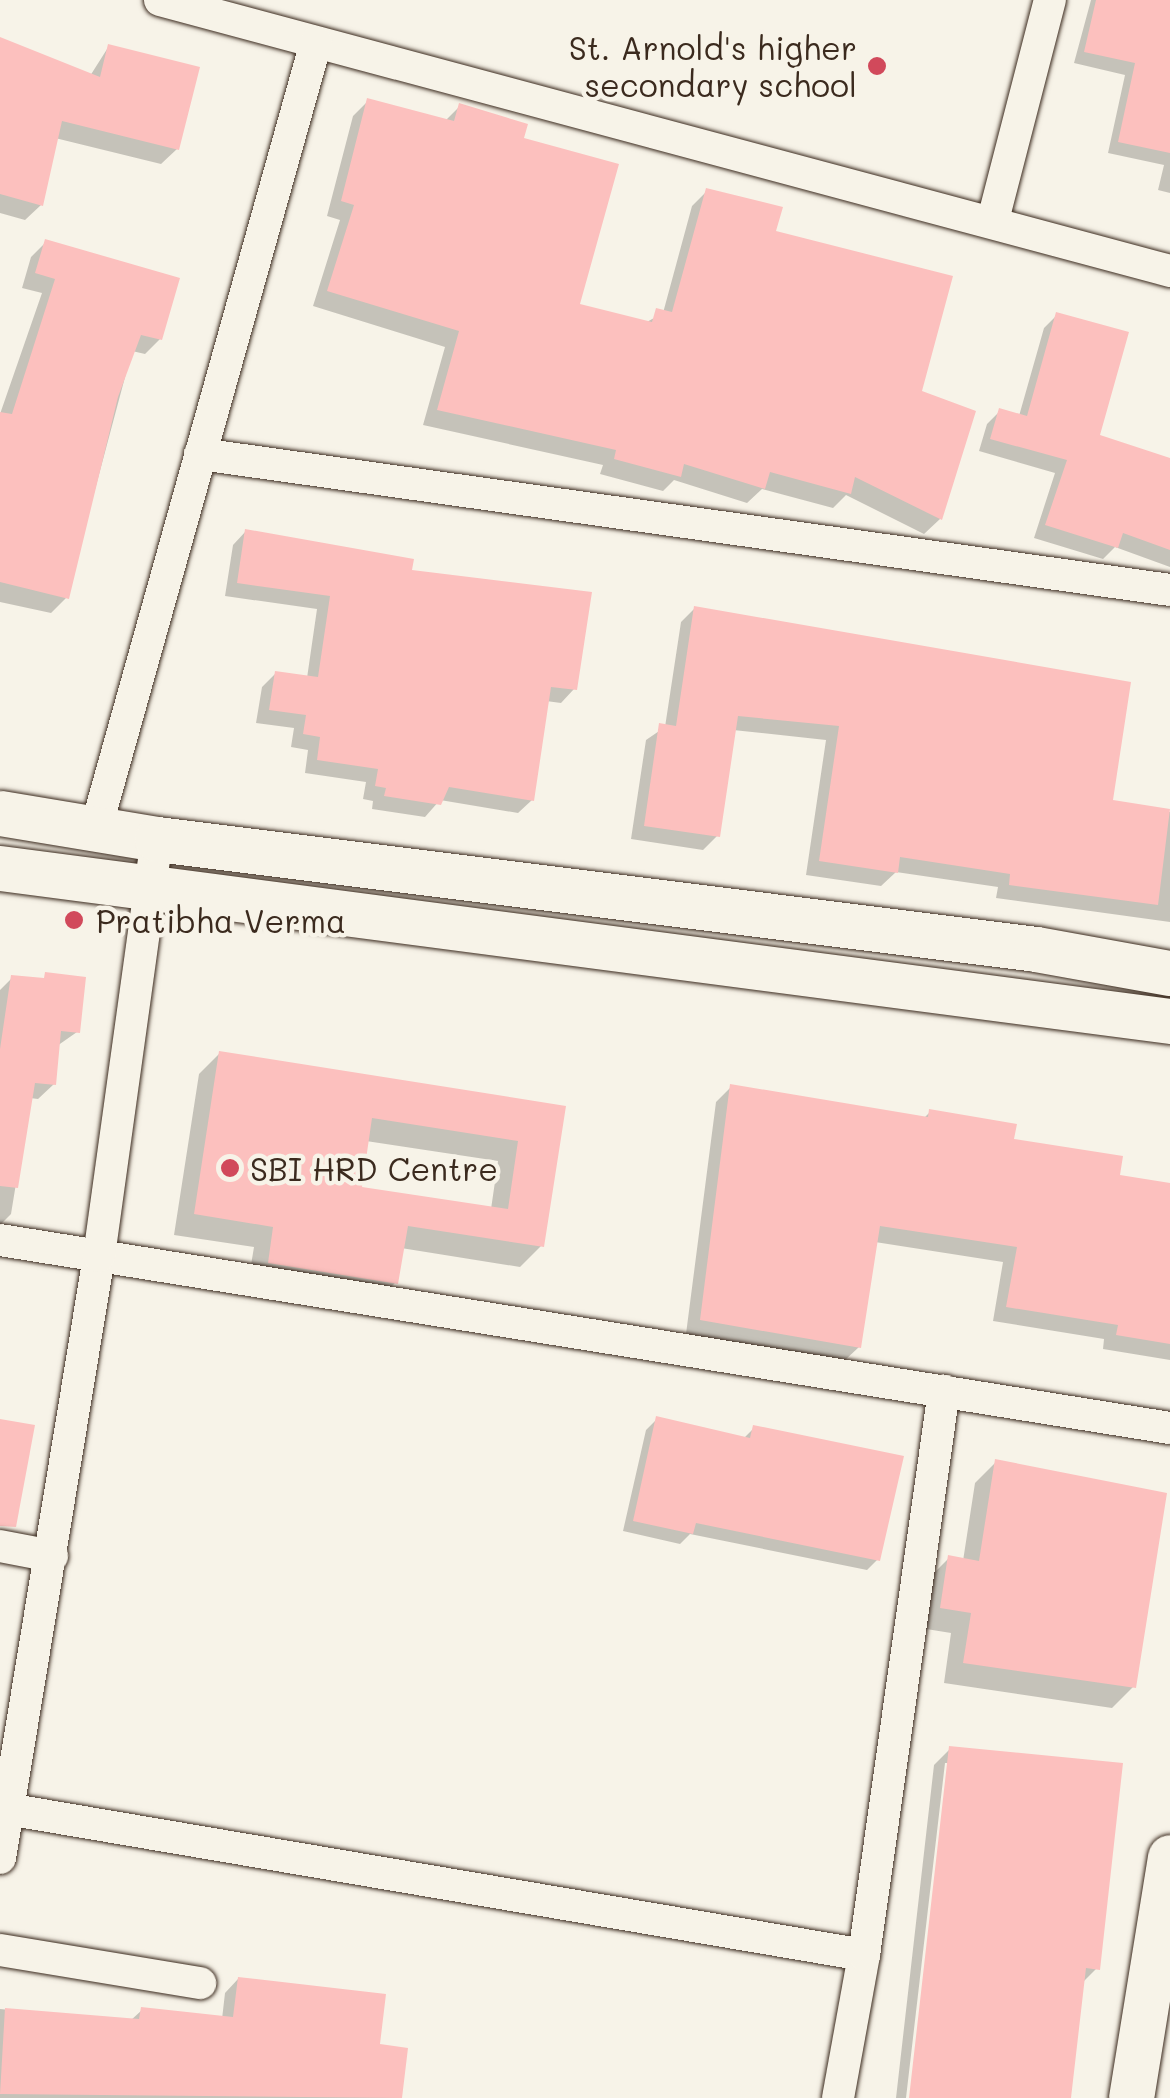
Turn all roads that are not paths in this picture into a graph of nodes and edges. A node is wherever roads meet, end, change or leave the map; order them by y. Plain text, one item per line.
1 (160, 0) edge
2 (1050, 0) edge
3 (316, 42) junction
4 (993, 220) junction
5 (1170, 271) edge
6 (200, 454) junction
7 (1170, 590) edge
8 (0, 813) edge
9 (96, 828) junction
10 (157, 839) junction
11 (0, 868) edge
12 (151, 892) junction
13 (1170, 974) edge
14 (1170, 1020) edge
15 (0, 1240) edge
16 (98, 1256) junction
17 (944, 1391) junction
18 (1170, 1428) edge
19 (0, 1546) edge
20 (52, 1556) junction
21 (7, 1808) junction
22 (1170, 1856) edge
23 (0, 1858) edge
24 (0, 1950) edge
25 (864, 1955) junction
26 (200, 1983) dead end
27 (838, 2098) edge
28 (1131, 2098) edge

1 - 3 street
2 - 4 street
3 - 4 street
3 - 6 street
4 - 5 street
6 - 7 street
6 - 9 street
8 - 9 main road
9 - 10 main road
10 - 12 street
10 - 13 main road
11 - 12 main road
12 - 14 main road
12 - 16 street
15 - 16 street
16 - 17 street
16 - 20 street
17 - 18 street
17 - 25 street
19 - 20 street
20 - 21 street
21 - 23 street
21 - 25 street
22 - 28 main road
24 - 26 street
25 - 27 street

